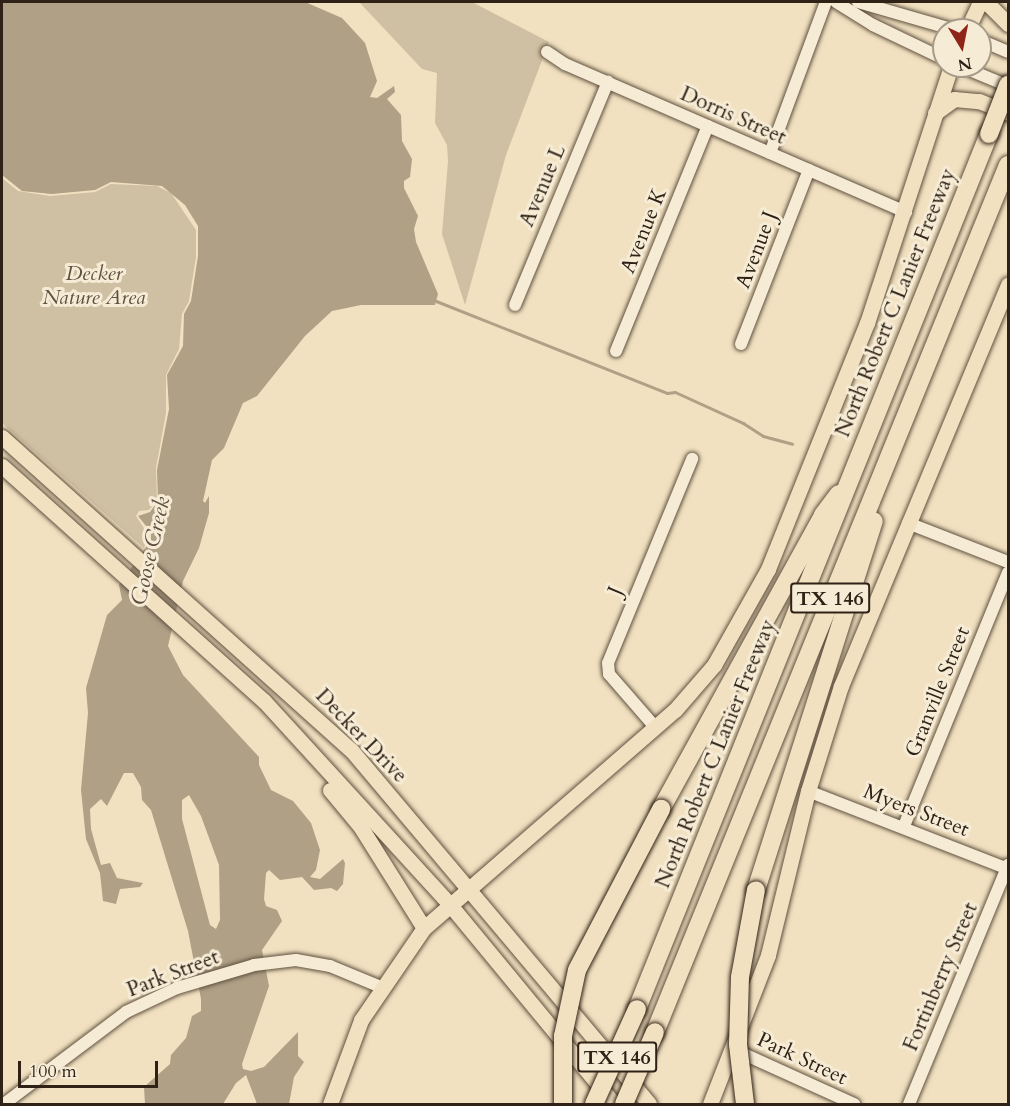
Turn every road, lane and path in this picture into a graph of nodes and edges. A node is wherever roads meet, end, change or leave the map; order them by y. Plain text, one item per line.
1 (826, 2) edge
2 (836, 2) edge
3 (858, 2) edge
4 (980, 2) edge
5 (986, 2) edge
6 (973, 18) edge
7 (932, 24) edge
8 (1008, 24) edge
9 (992, 45) edge
10 (547, 52) dead end
11 (1008, 52) edge
12 (932, 53) edge
13 (947, 78) edge
14 (990, 78) edge
15 (608, 82) junction
16 (1008, 85) edge
17 (935, 113) junction
18 (1008, 113) edge
19 (708, 126) junction
20 (770, 153) junction
21 (1008, 165) edge
22 (809, 171) junction
23 (906, 212) junction
24 (1008, 284) edge
25 (515, 305) dead end
26 (741, 344) dead end
27 (616, 351) dead end
28 (899, 435) junction
29 (2, 437) edge
30 (692, 459) dead end
31 (2, 466) edge
32 (849, 480) junction
33 (908, 523) junction
34 (1008, 562) edge
35 (1008, 573) edge
36 (264, 701) junction
37 (656, 727) junction
38 (808, 790) junction
39 (904, 826) junction
40 (1008, 868) edge
41 (468, 890) junction
42 (451, 906) junction
43 (424, 928) junction
44 (381, 987) junction
45 (734, 1049) junction
46 (719, 1084) junction
47 (4, 1104) edge
48 (330, 1104) edge
49 (564, 1104) edge
50 (594, 1104) edge
51 (614, 1104) edge
52 (624, 1104) edge
53 (649, 1104) edge
54 (710, 1104) edge
55 (720, 1104) edge
56 (745, 1104) edge
57 (854, 1104) edge
58 (909, 1104) edge

1 - 20 street
2 - 12 street
3 - 7 street
4 - 6 main road
5 - 8 main road
9 - 11 street
10 - 15 street, Dorris Street
13 - 17 main road
14 - 16 street
15 - 19 street, Dorris Street
15 - 25 street, Avenue L
16 - 32 highway, North Robert C Lanier Freeway / TX 146, bridge
17 - 18 main road
17 - 23 main road
19 - 20 street, Dorris Street
19 - 27 street, Avenue K
20 - 22 street, Dorris Street
21 - 28 highway, TX 146
22 - 23 street, Dorris Street
22 - 26 street, Avenue J
23 - 37 main road
24 - 33 main road
28 - 52 highway, TX 146, bridge
28 - 56 highway, bridge
29 - 41 main road, Decker Drive
30 - 37 street, J
31 - 36 main road
32 - 49 highway, bridge
32 - 50 highway, North Robert C Lanier Freeway / TX 146, bridge
33 - 34 street
33 - 38 main road
35 - 39 street, Granville Street
36 - 42 main road
36 - 43 main road
37 - 41 main road
38 - 39 street, Myers Street
38 - 45 main road
39 - 40 street, Myers Street
40 - 58 street, Fortinberry Street
41 - 42 main road
41 - 53 main road, Decker Drive
42 - 43 main road
42 - 51 main road
43 - 44 main road
44 - 47 street, Park Street
44 - 48 main road
45 - 46 main road
45 - 57 street, Park Street
46 - 54 main road
46 - 55 main road

